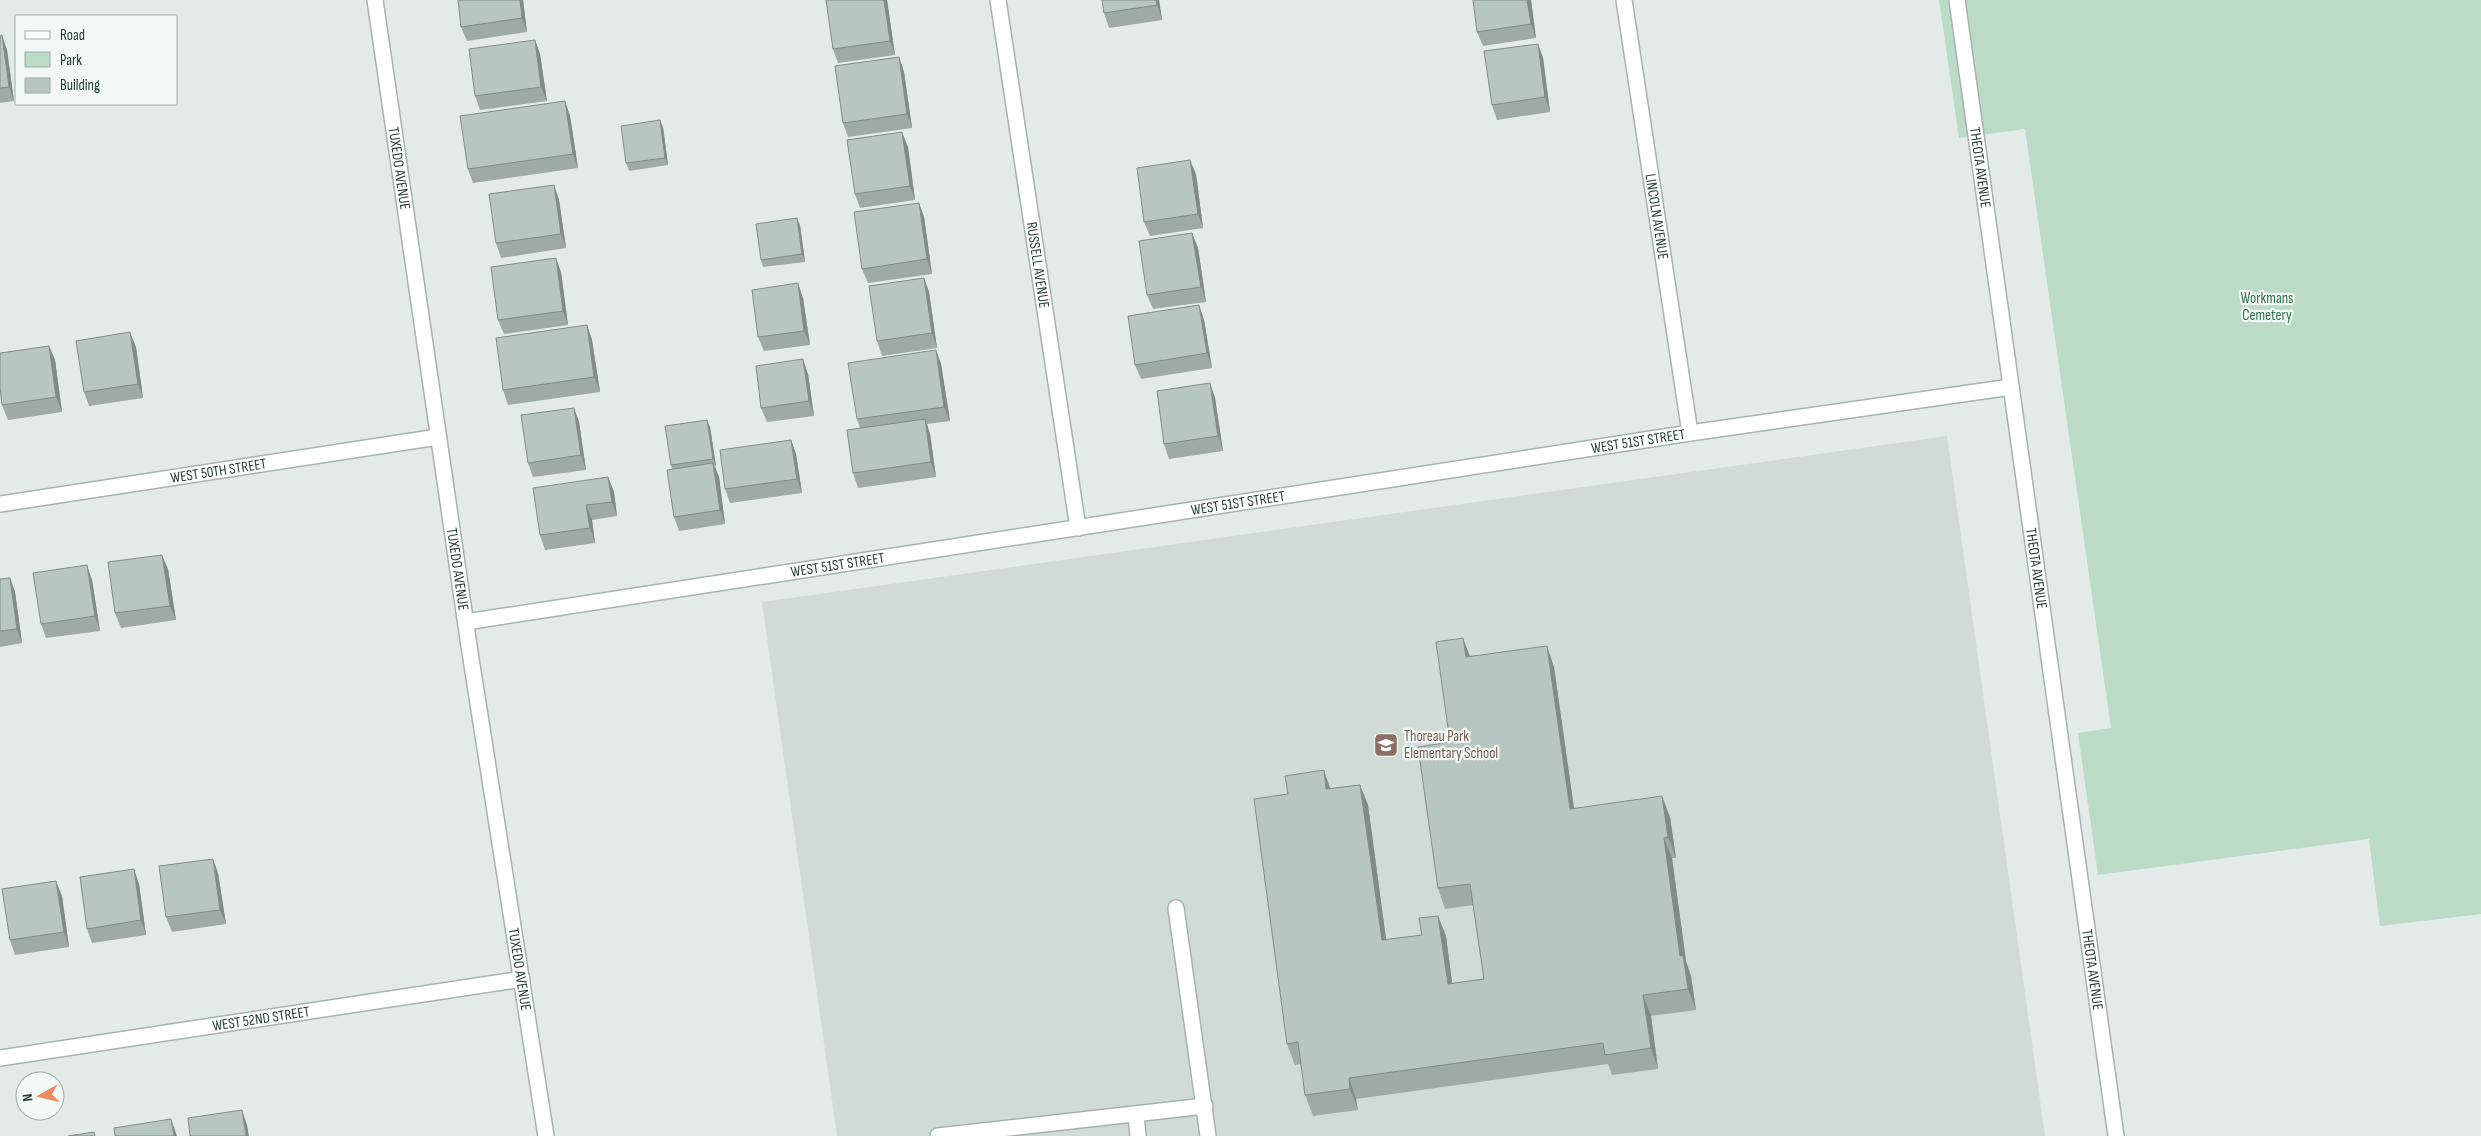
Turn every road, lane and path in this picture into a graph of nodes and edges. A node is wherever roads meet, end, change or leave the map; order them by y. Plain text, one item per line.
1 (375, 0) edge
2 (998, 0) edge
3 (1624, 0) edge
4 (1957, 0) edge
5 (2011, 387) junction
6 (1690, 434) junction
7 (438, 437) junction
8 (0, 504) edge
9 (1078, 528) junction
10 (466, 622) junction
11 (1176, 908) dead end
12 (522, 979) junction
13 (0, 1058) edge
14 (1205, 1106) junction
15 (1136, 1115) junction
16 (1020, 1131) edge
17 (938, 1135) edge
18 (546, 1136) edge
19 (1138, 1136) edge
20 (1208, 1136) edge
21 (2116, 1136) edge

1 - 7 street, TUXEDO AVENUE
2 - 9 street, RUSSELL AVENUE
3 - 6 street, LINCOLN AVENUE
4 - 5 street, THEOTA AVENUE
5 - 6 street, WEST 51ST STREET
5 - 21 street, THEOTA AVENUE
6 - 9 street, WEST 51ST STREET
7 - 8 street, WEST 50TH STREET
7 - 10 street, TUXEDO AVENUE
9 - 10 street, WEST 51ST STREET
10 - 12 street, TUXEDO AVENUE
11 - 14 street
12 - 13 street, WEST 52ND STREET
12 - 18 street, TUXEDO AVENUE
14 - 15 street
14 - 20 street
15 - 16 street
15 - 19 street
16 - 17 street

